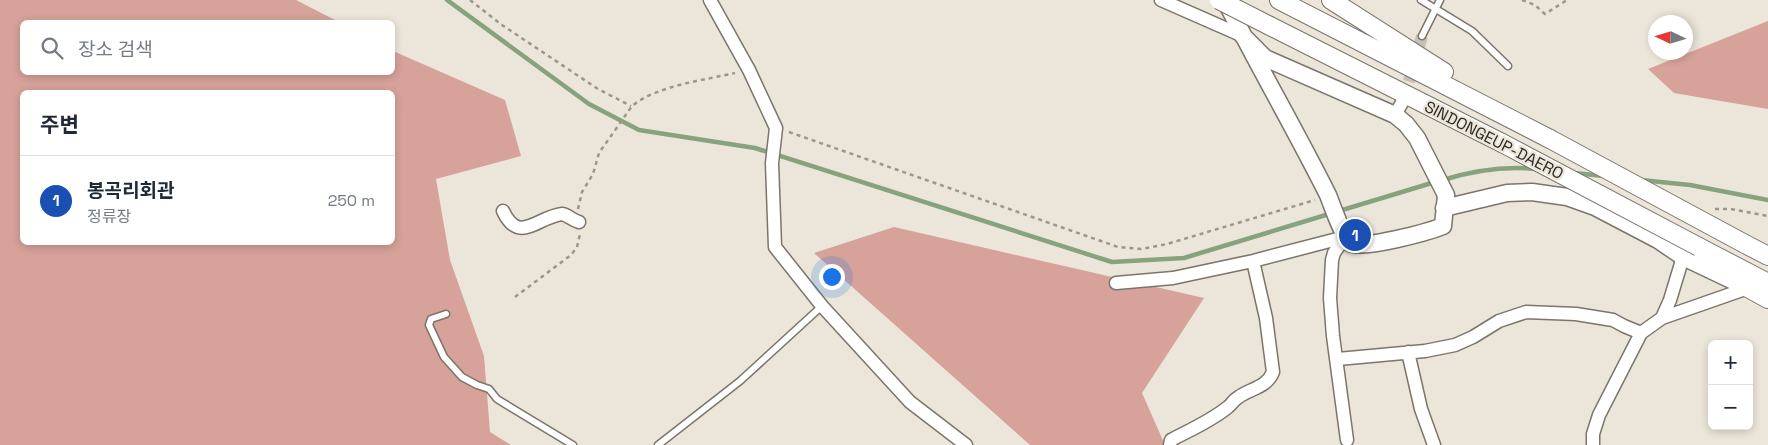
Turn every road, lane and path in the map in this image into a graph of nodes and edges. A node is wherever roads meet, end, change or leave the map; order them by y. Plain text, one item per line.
1 (470, 0) edge
2 (710, 0) edge
3 (1161, 0) edge
4 (1219, 0) edge
5 (1225, 0) edge
6 (1279, 0) edge
7 (1331, 0) edge
8 (1421, 0) edge
9 (1440, 0) edge
10 (1522, 0) edge
11 (1567, 0) edge
12 (1436, 8) junction
13 (1243, 36) junction
14 (1422, 36) tunnel mouth
15 (1508, 66) dead end
16 (749, 70) junction
17 (1404, 99) tunnel mouth
18 (632, 106) junction
19 (1395, 115) junction
20 (616, 129) dead end
21 (775, 132) junction
22 (1550, 139) junction
23 (1330, 200) junction
24 (1445, 202) junction
25 (503, 211) dead end
26 (579, 222) dead end
27 (1344, 233) junction
28 (1768, 256) edge
29 (1683, 257) junction
30 (1253, 261) junction
31 (1116, 283) dead end
32 (1768, 283) edge
33 (1748, 288) junction
34 (1768, 298) edge
35 (822, 306) junction
36 (446, 314) dead end
37 (1662, 318) junction
38 (1641, 333) junction
39 (1408, 352) junction
40 (1338, 359) junction
41 (1347, 440) dead end
42 (573, 445) edge
43 (658, 445) edge
44 (966, 445) edge
45 (1170, 445) edge
46 (1434, 445) edge
47 (1593, 445) edge

1 - 18 path
2 - 16 street
3 - 13 street
4 - 32 main road, SINDONGEUP-DAERO, bridge
5 - 13 street
6 - 22 main road, SINDONGEUP-DAERO
7 - 22 main road
8 - 12 lane
9 - 12 lane
10 - 11 path
12 - 14 lane
12 - 15 lane
13 - 19 street
13 - 23 street
16 - 18 path
16 - 21 street
17 - 19 street
18 - 20 path
19 - 24 street
21 - 23 path
21 - 35 street
22 - 28 main road, SINDONGEUP-DAERO, bridge
23 - 27 street
24 - 27 street
24 - 29 street
25 - 26 street
27 - 30 street
27 - 40 street
29 - 33 street
29 - 37 street
30 - 31 street
30 - 45 street
33 - 34 main road
33 - 37 street
35 - 43 lane
35 - 44 street
36 - 42 lane
37 - 38 street
38 - 39 street
38 - 47 street
39 - 40 street
39 - 46 street
40 - 41 street

